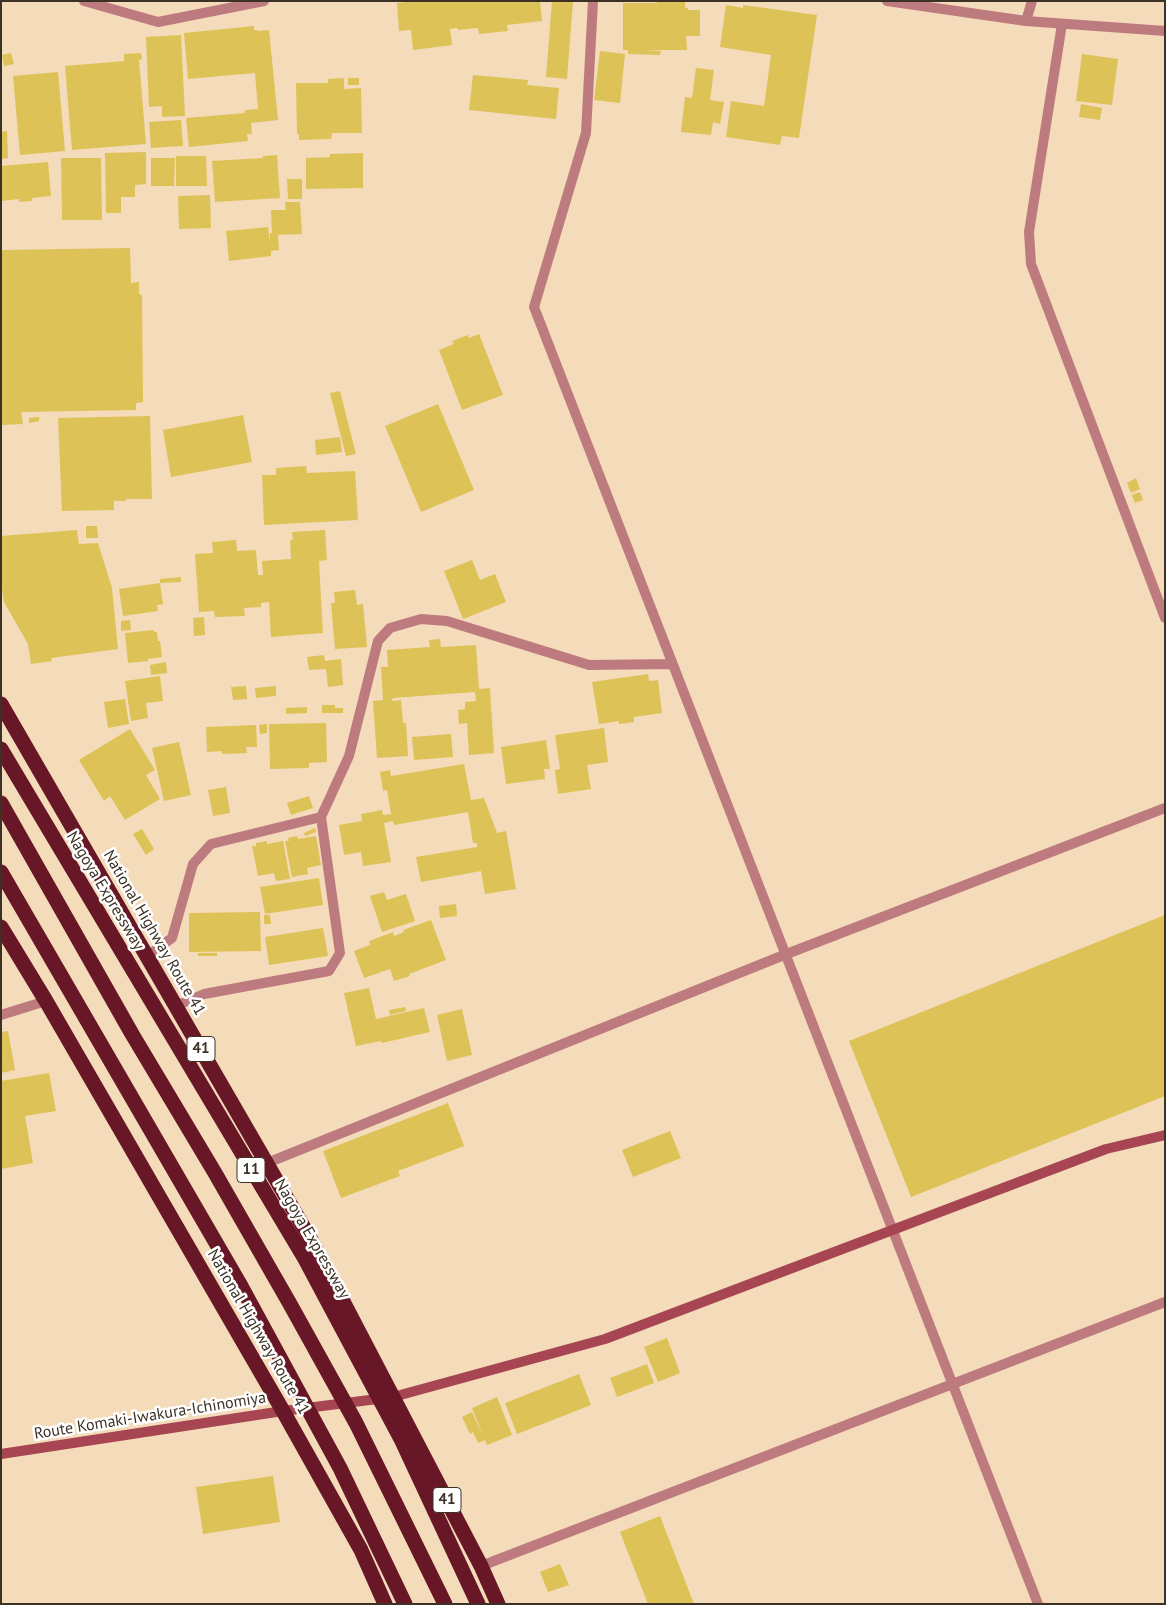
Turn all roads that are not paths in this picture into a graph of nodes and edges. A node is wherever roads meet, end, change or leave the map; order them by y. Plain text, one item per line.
1 (84, 1) edge
2 (264, 1) edge
3 (593, 1) edge
4 (887, 1) edge
5 (1032, 1) edge
6 (1026, 21) junction
7 (1062, 24) junction
8 (1165, 31) edge
9 (1165, 618) edge
10 (672, 664) junction
11 (1, 704) edge
12 (1, 749) edge
13 (1, 803) edge
14 (1165, 808) edge
15 (321, 817) junction
16 (1, 872) edge
17 (1, 927) edge
18 (784, 955) junction
19 (147, 956) junction
20 (46, 1001) junction
21 (176, 1006) junction
22 (1, 1015) edge
23 (1165, 1135) edge
24 (267, 1163) junction
25 (892, 1229) junction
26 (1165, 1302) edge
27 (953, 1384) junction
28 (393, 1397) junction
29 (283, 1411) junction
30 (1, 1454) edge
31 (481, 1566) junction
32 (385, 1604) edge
33 (405, 1604) edge
34 (445, 1604) edge
35 (478, 1604) edge
36 (498, 1604) edge
37 (1038, 1604) edge

1 - 2 street
3 - 10 street
4 - 6 street
5 - 6 street
6 - 7 street
7 - 8 street
7 - 9 street
10 - 15 street
10 - 18 street
11 - 19 highway, National Highway Route 41 / 41
12 - 35 highway, Nagoya Expressway / 11
13 - 34 highway
14 - 18 street
15 - 19 street
15 - 21 street
16 - 33 highway
17 - 20 highway, National Highway Route 41
18 - 24 street
18 - 25 street
19 - 21 highway, National Highway Route 41 / 41
20 - 22 street
20 - 29 highway, National Highway Route 41
21 - 24 highway, National Highway Route 41 / 41
23 - 25 street, Route Komaki-Iwakura-Ichinomiya
24 - 28 highway, National Highway Route 41 / 41
25 - 27 street
25 - 28 street, Route Komaki-Iwakura-Ichinomiya
26 - 27 street
27 - 31 street
27 - 37 street
28 - 29 street, Route Komaki-Iwakura-Ichinomiya
28 - 31 highway, National Highway Route 41 / 41
29 - 30 street, Route Komaki-Iwakura-Ichinomiya
29 - 32 highway, National Highway Route 41
31 - 36 highway, National Highway Route 41 / 41

